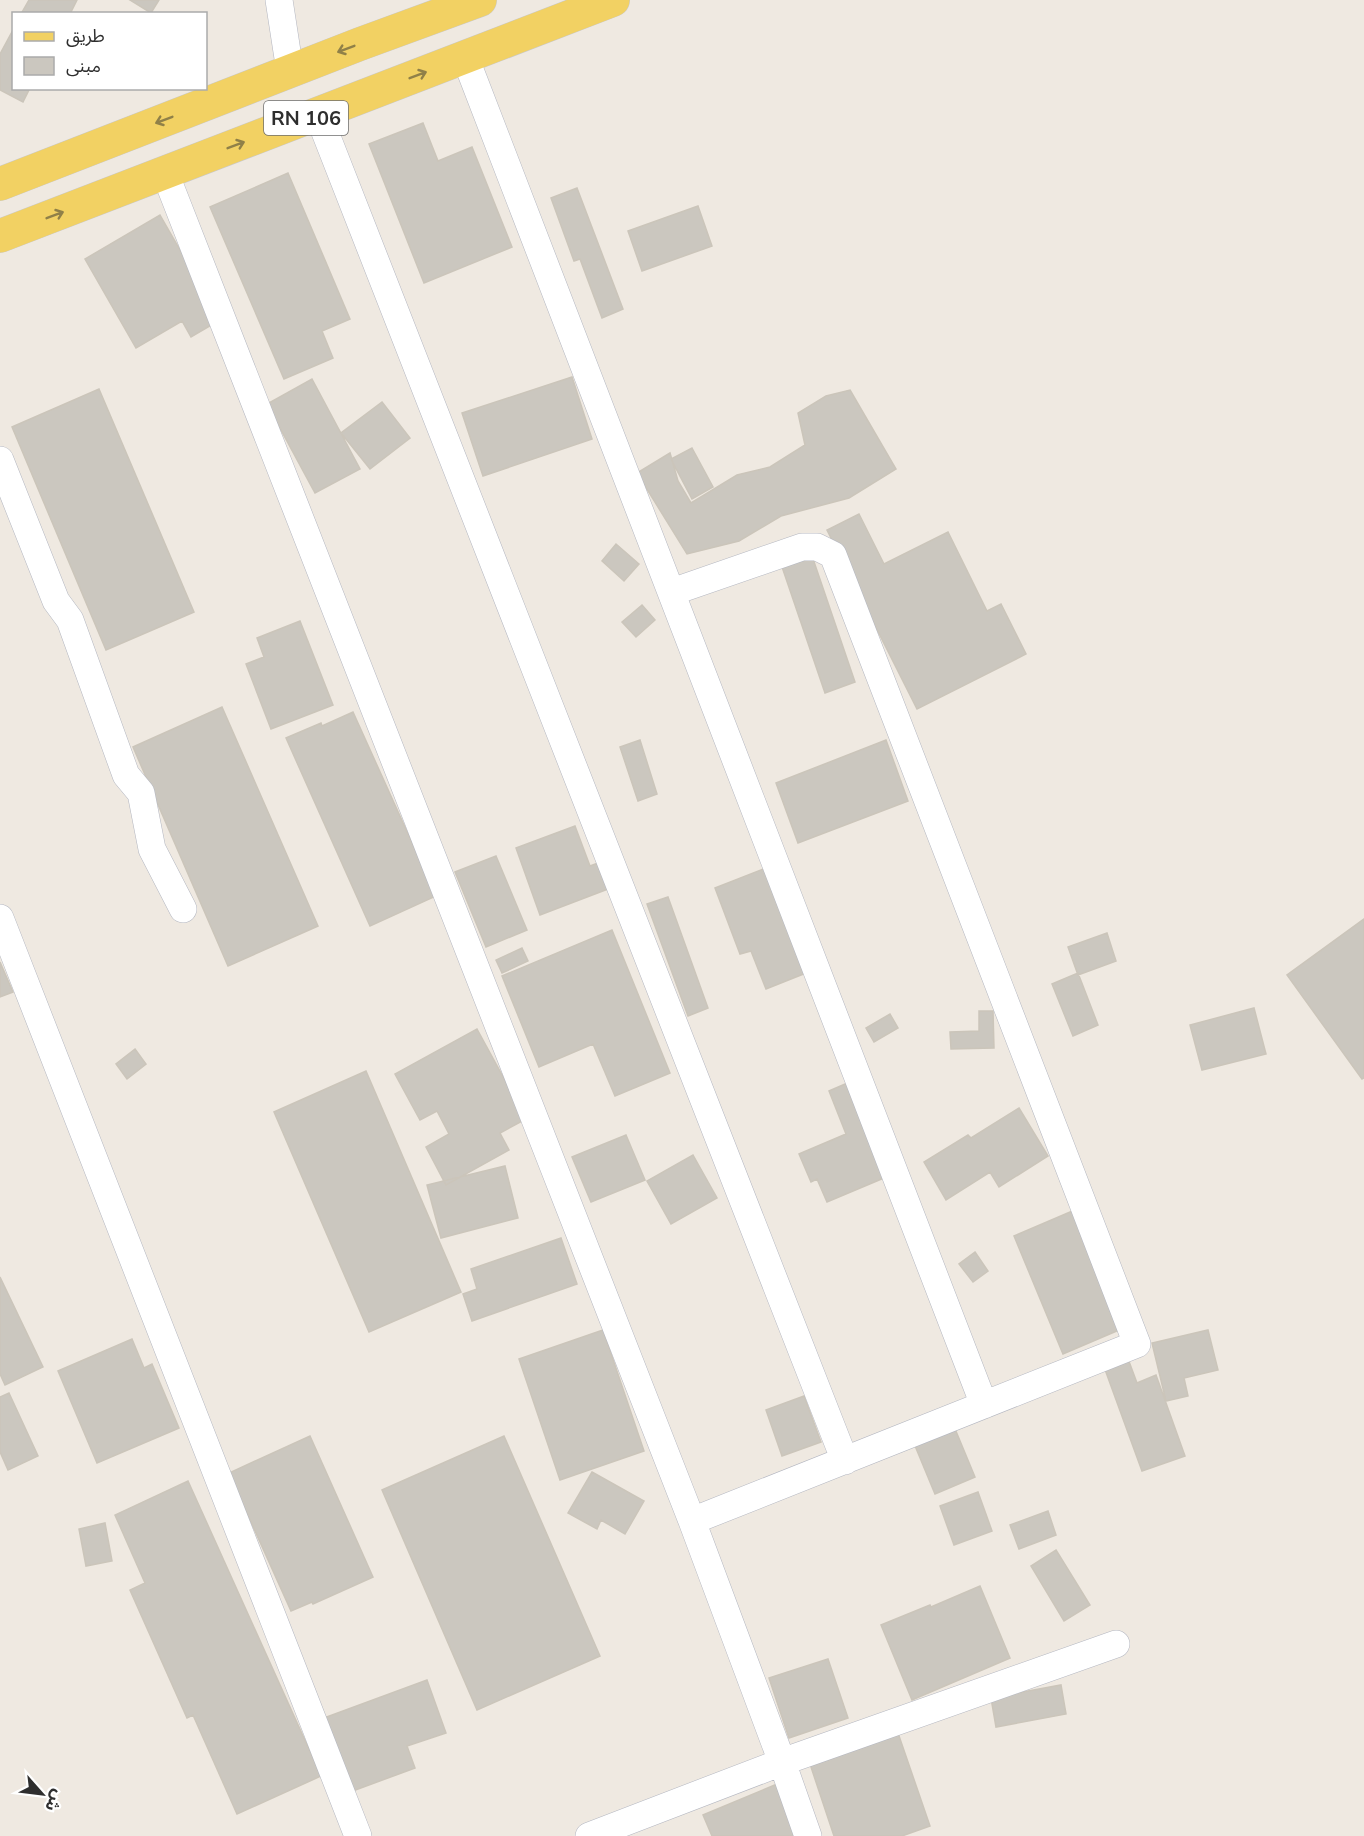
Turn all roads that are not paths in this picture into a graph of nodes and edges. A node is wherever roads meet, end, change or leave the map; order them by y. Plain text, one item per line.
1 (279, 0) edge
2 (480, 0) edge
3 (612, 0) edge
4 (465, 57) junction
5 (290, 71) junction
6 (318, 114) junction
7 (165, 173) junction
8 (0, 184) edge
9 (0, 236) edge
10 (0, 460) edge
11 (672, 592) junction
12 (183, 909) dead end
13 (0, 918) edge
14 (984, 1405) junction
15 (844, 1461) junction
16 (692, 1521) junction
17 (1116, 1644) dead end
18 (782, 1762) junction
19 (358, 1836) edge
20 (589, 1836) edge
21 (808, 1836) edge

1 - 5 street
2 -> 5 main road, RN 106
3 - 4 main road, RN 106
6 -> 4 main road, RN 106
4 - 11 street
5 -> 8 main road, RN 106
7 -> 6 main road, RN 106
6 - 15 street
9 -> 7 main road, RN 106
7 - 16 street
10 - 12 street
11 - 14 street
11 - 14 street
13 - 19 street
14 - 15 street
15 - 16 street
16 - 18 street
17 - 18 street
18 - 20 street
18 - 21 street

